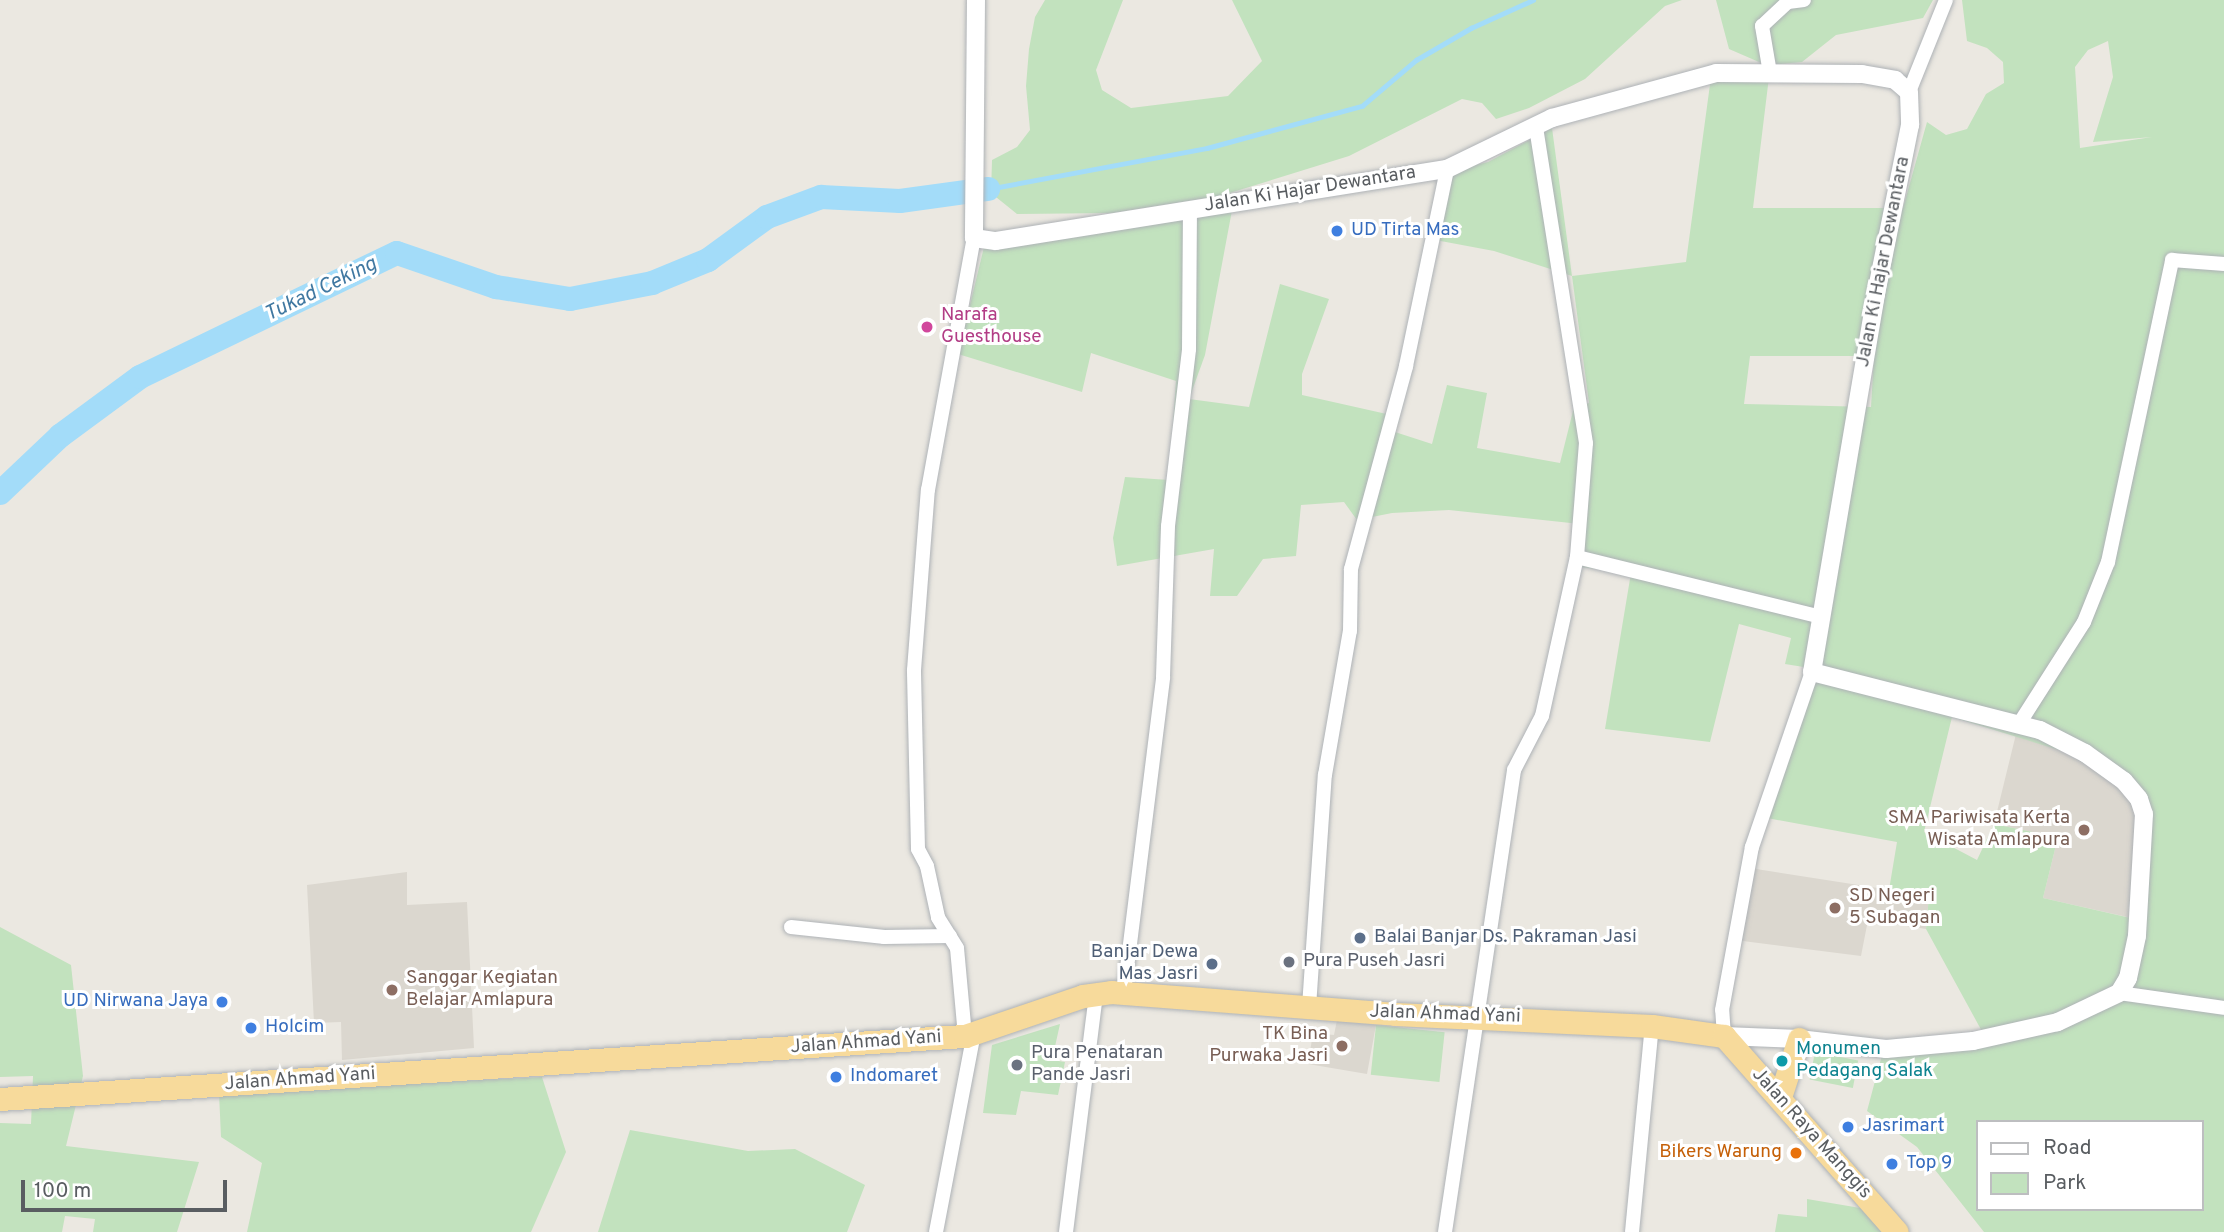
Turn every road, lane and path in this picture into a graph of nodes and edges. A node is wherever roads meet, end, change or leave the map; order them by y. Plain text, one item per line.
1 (976, 0) edge
2 (1804, 0) edge
3 (1946, 0) edge
4 (1770, 73) junction
5 (1909, 92) junction
6 (1536, 126) junction
7 (1447, 169) junction
8 (1190, 210) junction
9 (974, 238) junction
10 (2224, 264) edge
11 (1577, 557) junction
12 (1822, 617) junction
13 (1812, 672) junction
14 (2019, 724) junction
15 (791, 927) dead end
16 (950, 936) junction
17 (1124, 992) junction
18 (2119, 993) junction
19 (1096, 994) junction
20 (1309, 1007) junction
21 (2224, 1008) edge
22 (1475, 1017) junction
23 (1651, 1026) junction
24 (969, 1034) junction
25 (1724, 1036) junction
26 (1799, 1039) junction
27 (1780, 1097) junction
28 (0, 1100) edge
29 (936, 1232) edge
30 (1066, 1232) edge
31 (1446, 1232) edge
32 (1632, 1232) edge
33 (1897, 1232) edge

1 - 9 street
2 - 4 street
3 - 5 street
4 - 5 street, Jalan Ki Hajar Dewantara
4 - 6 street, Jalan Ki Hajar Dewantara
5 - 12 street, Jalan Ki Hajar Dewantara
6 - 7 street, Jalan Ki Hajar Dewantara
6 - 11 street
7 - 8 street, Jalan Ki Hajar Dewantara
7 - 20 street
8 - 9 street, Jalan Ki Hajar Dewantara
8 - 17 street
9 - 16 street
10 - 14 street
11 - 12 street
11 - 22 street
12 - 13 street, Jalan Ki Hajar Dewantara
13 - 14 street
13 - 25 street
14 - 18 street
15 - 16 street
16 - 24 street
17 - 19 highway, Jalan Ahmad Yani
17 - 20 highway, Jalan Ahmad Yani
18 - 21 street
18 - 26 street
19 - 24 highway, Jalan Ahmad Yani
19 - 30 street
20 - 22 highway, Jalan Ahmad Yani
22 - 23 highway, Jalan Ahmad Yani
22 - 31 street
23 - 25 highway, Jalan Ahmad Yani
23 - 32 street
24 - 28 highway, Jalan Ahmad Yani
24 - 29 street
25 - 26 street
25 - 27 highway, Jalan Raya Manggis
26 - 27 highway
27 - 33 highway, Jalan Raya Manggis

